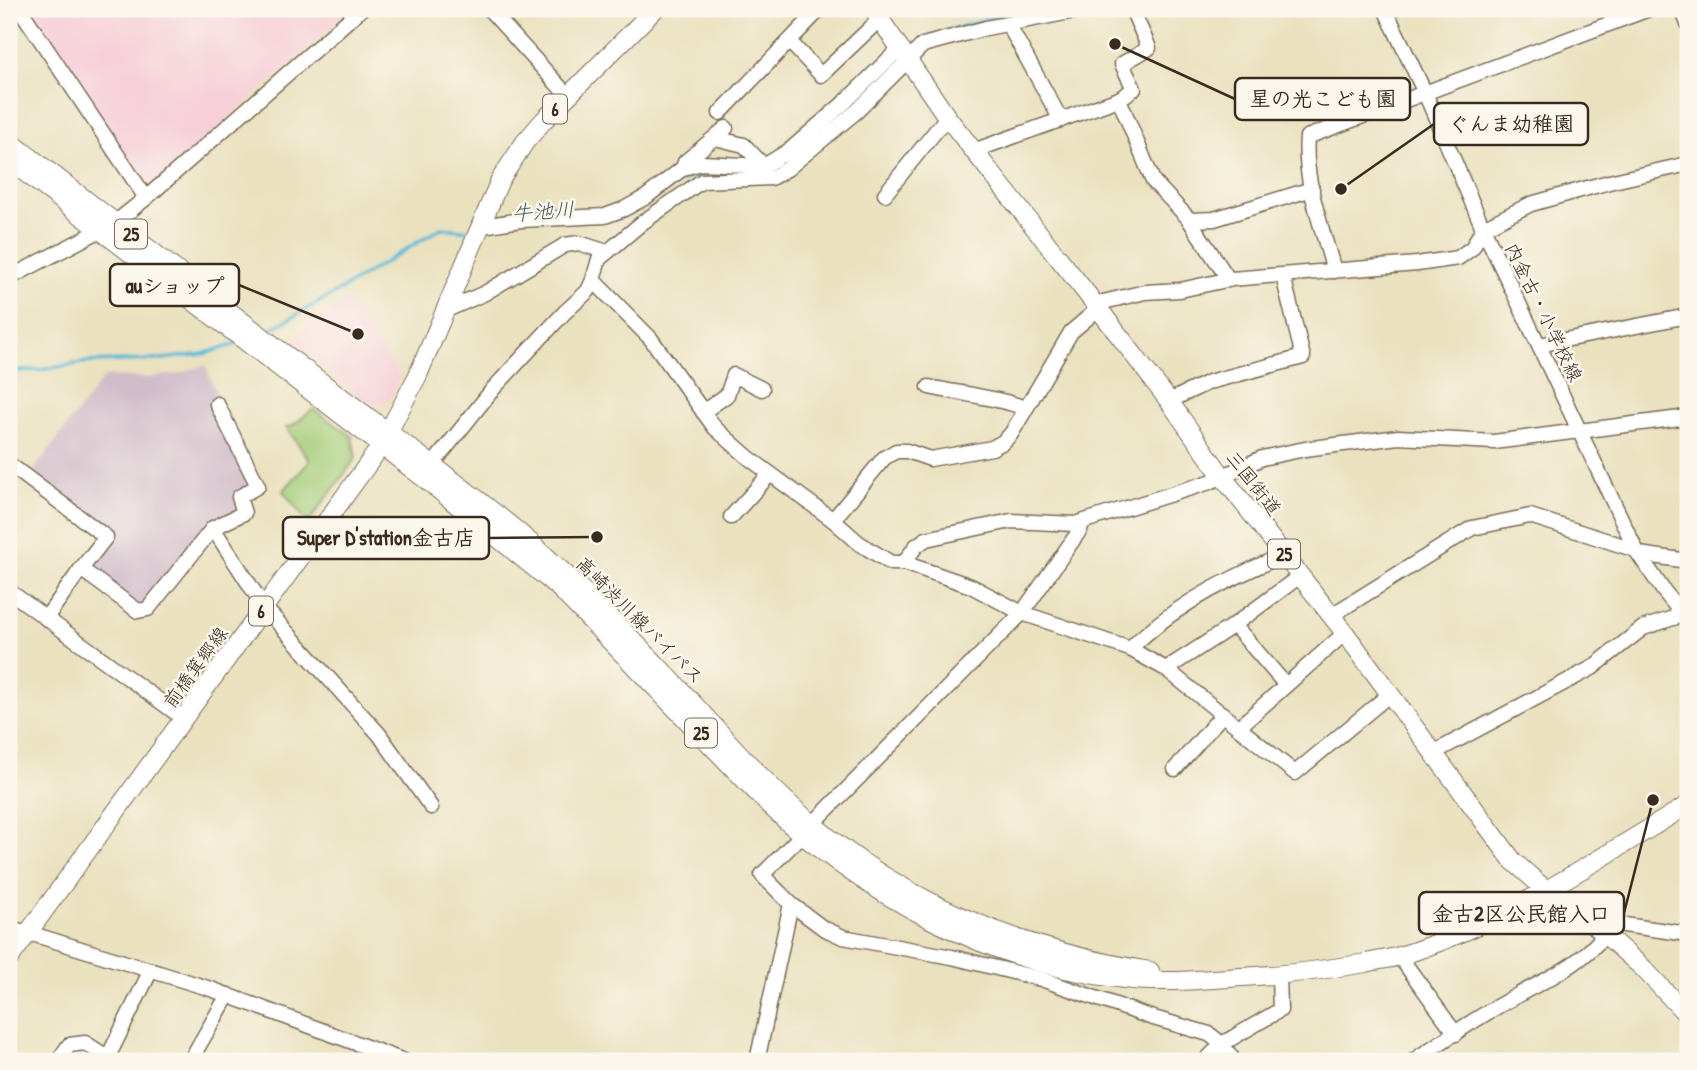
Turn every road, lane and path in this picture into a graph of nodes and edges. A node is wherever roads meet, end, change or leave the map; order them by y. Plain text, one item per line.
1 (20, 9) edge
2 (361, 9) edge
3 (489, 9) edge
4 (655, 9) edge
5 (820, 9) edge
6 (1086, 9) edge
7 (1132, 9) edge
8 (1385, 9) edge
9 (1649, 9) edge
10 (1682, 9) edge
11 (876, 12) edge
12 (1008, 24) junction
13 (1688, 24) edge
14 (790, 42) junction
15 (903, 54) junction
16 (1425, 93) junction
17 (568, 96) junction
18 (1119, 99) junction
19 (720, 113) dead end
20 (947, 117) junction
21 (1061, 120) junction
22 (726, 128) dead end
23 (715, 138) junction
24 (9, 141) edge
25 (973, 151) junction
26 (9, 160) edge
27 (1688, 164) edge
28 (764, 166) junction
29 (683, 169) junction
30 (666, 182) junction
31 (1312, 190) junction
32 (885, 194) dead end
33 (146, 198) junction
34 (678, 198) junction
35 (1190, 220) junction
36 (107, 226) junction
37 (1483, 228) junction
38 (477, 230) junction
39 (607, 252) junction
40 (1334, 271) junction
41 (1283, 276) junction
42 (9, 278) edge
43 (593, 280) junction
44 (1228, 280) junction
45 (1096, 306) junction
46 (444, 311) junction
47 (1688, 316) edge
48 (1539, 345) junction
49 (929, 387) dead end
50 (762, 388) dead end
51 (1169, 401) junction
52 (217, 404) dead end
53 (1026, 408) junction
54 (703, 412) junction
55 (1688, 417) edge
56 (1580, 431) junction
57 (385, 439) junction
58 (9, 464) edge
59 (433, 464) junction
60 (770, 474) junction
61 (1222, 476) junction
62 (731, 517) dead end
63 (833, 520) junction
64 (1082, 522) junction
65 (213, 528) junction
66 (1638, 552) junction
67 (1284, 555) junction
68 (1688, 561) edge
69 (904, 563) junction
70 (81, 569) junction
71 (1300, 576) junction
72 (9, 591) edge
73 (264, 607) junction
74 (1022, 613) junction
75 (1332, 615) junction
76 (1686, 616) edge
77 (46, 618) junction
78 (1234, 625) junction
79 (1345, 633) junction
80 (1130, 649) junction
81 (1166, 669) junction
82 (1285, 684) junction
83 (1390, 694) junction
84 (1223, 714) junction
85 (183, 718) junction
86 (1239, 727) junction
87 (1433, 753) junction
88 (1175, 769) dead end
89 (1688, 805) edge
90 (431, 807) dead end
91 (807, 830) junction
92 (1547, 891) junction
93 (791, 904) junction
94 (9, 929) edge
95 (1601, 931) junction
96 (29, 933) junction
97 (1688, 934) edge
98 (1400, 957) junction
99 (9, 960) edge
100 (151, 971) junction
101 (1279, 974) junction
102 (228, 995) junction
103 (1688, 1016) edge
104 (1456, 1034) junction
105 (1222, 1044) junction
106 (110, 1059) edge
107 (58, 1061) edge
108 (190, 1061) edge
109 (404, 1061) edge
110 (757, 1061) edge
111 (1205, 1061) edge
112 (1234, 1061) edge
113 (1413, 1061) edge

1 - 33 street
2 - 33 street
3 - 17 street
4 - 17 main road, 前橋箕郷線 / 6
5 - 14 street
6 - 12 street
7 - 18 street
8 - 16 street, 内金古・小学校線
9 - 16 street
10 - 13 street
11 - 14 street
11 - 15 main road, 三国街道 / 25
12 - 15 street
12 - 21 street
14 - 19 street
15 - 20 main road, 三国街道 / 25
15 - 28 street
15 - 34 street
16 - 31 street
16 - 37 street, 内金古・小学校線
17 - 38 main road, 前橋箕郷線 / 6
18 - 21 street
18 - 35 street
20 - 25 main road, 三国街道 / 25
20 - 32 street
21 - 25 street
22 - 23 street
23 - 28 street
23 - 29 street
24 - 36 main road, 高崎渋川線バイパス / 25
25 - 45 main road, 三国街道 / 25
26 - 36 main road, 高崎渋川線バイパス / 25
27 - 37 street
28 - 29 street
29 - 30 street
30 - 34 street
30 - 38 street
31 - 35 street
31 - 40 street
33 - 36 street
34 - 39 street
35 - 44 street
36 - 42 street
36 - 57 main road, 高崎渋川線バイパス / 25
37 - 40 street
37 - 48 street, 内金古・小学校線
38 - 46 main road, 前橋箕郷線 / 6
39 - 43 street
39 - 46 street
40 - 41 street
41 - 44 street
41 - 51 street
43 - 54 street
43 - 59 street
44 - 45 street
45 - 51 main road, 三国街道 / 25
45 - 53 street
46 - 57 main road, 前橋箕郷線 / 6
47 - 48 street
48 - 56 street, 内金古・小学校線
49 - 53 street
50 - 54 street
51 - 61 main road, 三国街道 / 25
52 - 65 street
53 - 63 street
54 - 60 street
55 - 56 street
56 - 61 street
56 - 66 street, 内金古・小学校線
57 - 59 main road, 高崎渋川線バイパス / 25
57 - 73 main road, 前橋箕郷線 / 6
57 - 91 main road, 高崎渋川線バイパス / 25
58 - 70 street
59 - 91 main road, 高崎渋川線バイパス / 25
60 - 62 street
60 - 63 street
61 - 64 street
61 - 67 main road, 三国街道 / 25
63 - 69 street
64 - 69 street
64 - 74 street
65 - 70 street
65 - 73 street
66 - 68 street
66 - 75 street
66 - 76 street, 内金古・小学校線
67 - 71 main road, 三国街道 / 25
67 - 80 street
69 - 74 street
70 - 77 street
71 - 75 main road, 三国街道 / 25
71 - 78 street
72 - 77 street
73 - 85 main road, 前橋箕郷線 / 6
73 - 90 street
74 - 80 street
74 - 91 street
75 - 79 main road, 三国街道 / 25
76 - 87 street
77 - 85 street
78 - 81 street
78 - 82 street
79 - 82 street
79 - 83 main road, 三国街道 / 25
80 - 81 street
81 - 84 street
82 - 86 street
83 - 86 street
83 - 87 main road, 三国街道 / 25
84 - 86 street
84 - 88 street
85 - 96 main road, 前橋箕郷線 / 6
87 - 92 main road, 三国街道 / 25
89 - 92 main road, 高崎渋川線バイパス / 25
91 - 93 street
91 - 101 main road, 高崎渋川線バイパス / 25
92 - 95 main road, 三国街道 / 25
92 - 98 main road, 高崎渋川線バイパス / 25
93 - 105 street
93 - 110 street
94 - 96 street
95 - 97 street
95 - 103 main road, 三国街道 / 25
95 - 104 street
96 - 99 main road, 前橋箕郷線 / 6
96 - 100 street
98 - 101 main road, 高崎渋川線バイパス / 25
98 - 104 street
100 - 102 street
100 - 106 street
101 - 105 street
102 - 108 street
102 - 109 street
104 - 113 street
105 - 111 street
105 - 112 street
106 - 107 street

